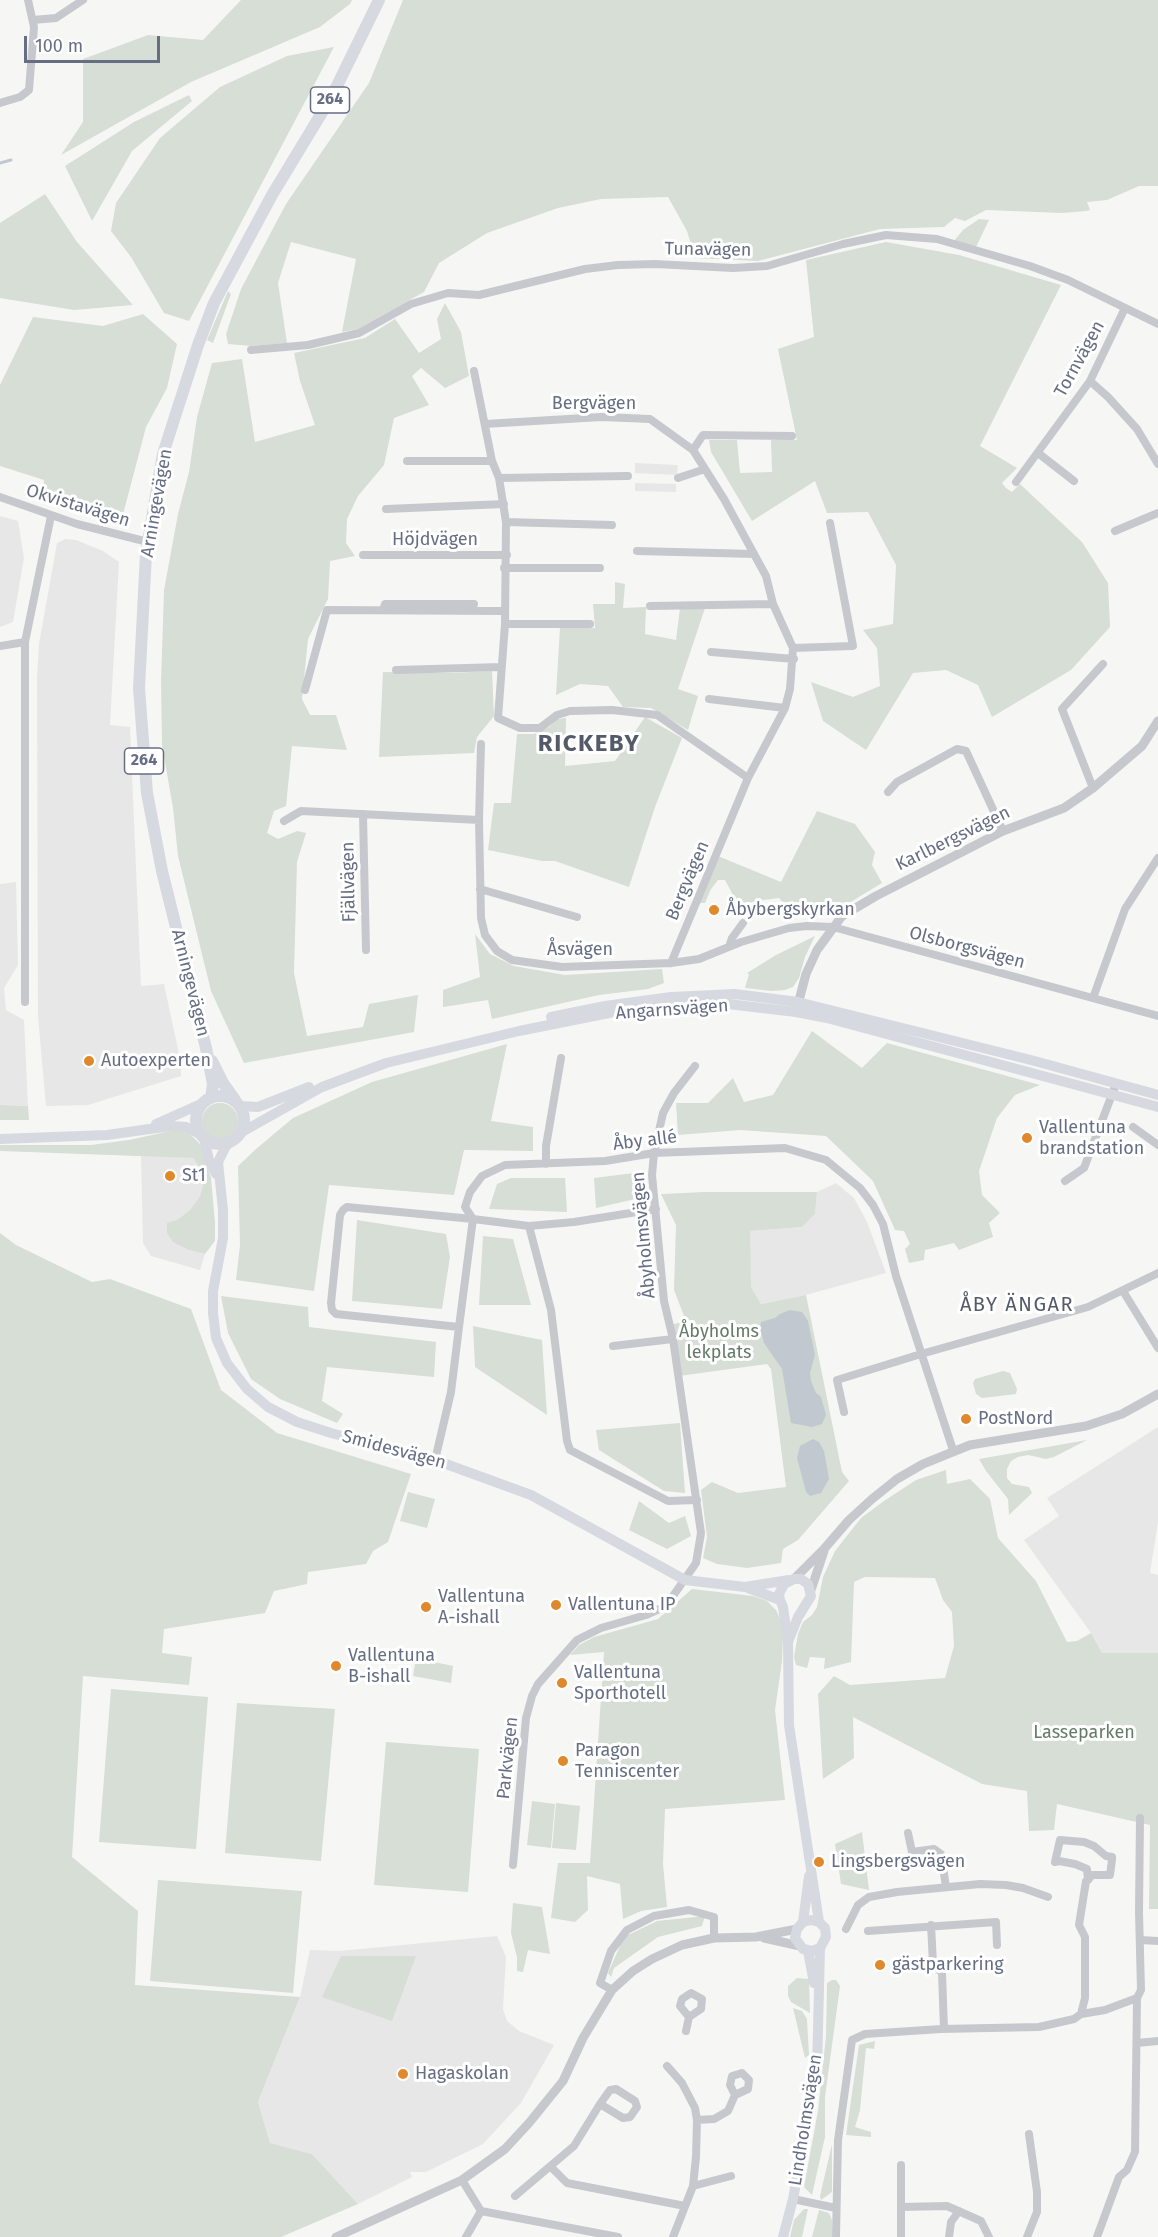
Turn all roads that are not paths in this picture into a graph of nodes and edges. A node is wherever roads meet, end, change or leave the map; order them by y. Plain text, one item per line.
1 (28, 0) edge
2 (83, 0) edge
3 (379, 0) edge
4 (33, 20) junction
5 (0, 103) edge
6 (1125, 308) junction
7 (1158, 324) edge
8 (251, 350) dead end
9 (474, 371) dead end
10 (1090, 381) junction
11 (485, 424) junction
12 (792, 436) dead end
13 (693, 450) junction
14 (1038, 453) junction
15 (407, 461) dead end
16 (492, 461) junction
17 (1158, 464) edge
18 (705, 469) junction
19 (628, 476) dead end
20 (499, 478) junction
21 (678, 478) dead end
22 (1074, 481) dead end
23 (1016, 482) dead end
24 (0, 497) edge
25 (504, 504) junction
26 (386, 509) dead end
27 (1158, 513) edge
28 (51, 516) junction
29 (506, 522) junction
30 (830, 523) dead end
31 (612, 525) dead end
32 (1115, 531) dead end
33 (148, 542) junction
34 (637, 551) dead end
35 (754, 554) junction
36 (363, 555) dead end
37 (507, 555) junction
38 (504, 568) junction
39 (600, 568) dead end
40 (474, 604) dead end
41 (774, 604) junction
42 (650, 606) dead end
43 (383, 610) junction
44 (504, 611) junction
45 (504, 624) junction
46 (590, 624) dead end
47 (25, 642) junction
48 (0, 646) edge
49 (794, 648) junction
50 (711, 652) dead end
51 (794, 659) junction
52 (1103, 664) dead end
53 (501, 667) junction
54 (396, 670) dead end
55 (305, 690) dead end
56 (709, 699) dead end
57 (785, 708) junction
58 (1158, 721) edge
59 (482, 744) dead end
60 (748, 777) junction
61 (1093, 788) junction
62 (888, 792) dead end
63 (363, 814) junction
64 (284, 820) dead end
65 (479, 820) junction
66 (1003, 831) junction
67 (1157, 861) edge
68 (480, 890) junction
69 (577, 917) dead end
70 (743, 923) dead end
71 (832, 927) junction
72 (729, 947) junction
73 (366, 950) dead end
74 (671, 963) junction
75 (1093, 998) junction
76 (25, 1002) dead end
77 (797, 1007) junction
78 (1158, 1016) edge
79 (207, 1048) junction
80 (561, 1058) dead end
81 (695, 1066) dead end
82 (1114, 1089) junction
83 (1158, 1095) edge
84 (207, 1100) junction
85 (238, 1104) junction
86 (1158, 1107) edge
87 (1133, 1127) dead end
88 (136, 1131) junction
89 (242, 1132) junction
90 (202, 1136) junction
91 (0, 1139) edge
92 (227, 1144) junction
93 (1158, 1145) edge
94 (654, 1153) junction
95 (546, 1164) junction
96 (219, 1179) junction
97 (1065, 1181) dead end
98 (657, 1209) junction
99 (473, 1219) junction
100 (529, 1226) junction
101 (1158, 1273) edge
102 (1123, 1291) junction
103 (459, 1328) junction
104 (673, 1339) junction
105 (613, 1346) dead end
106 (1158, 1348) edge
107 (921, 1354) junction
108 (1158, 1394) edge
109 (844, 1412) dead end
110 (953, 1450) junction
111 (435, 1460) junction
112 (697, 1500) junction
113 (824, 1549) junction
114 (685, 1580) junction
115 (791, 1580) junction
116 (745, 1587) junction
117 (811, 1590) junction
118 (781, 1604) junction
119 (805, 1609) junction
120 (573, 1633) dead end
121 (582, 1637) junction
122 (788, 1642) junction
123 (1140, 1818) dead end
124 (908, 1833) dead end
125 (811, 1864) junction
126 (513, 1865) dead end
127 (1088, 1880) junction
128 (946, 1887) junction
129 (1048, 1898) dead end
130 (819, 1922) junction
131 (800, 1925) junction
132 (931, 1925) junction
133 (846, 1929) dead end
134 (868, 1931) dead end
135 (756, 1937) junction
136 (714, 1938) junction
137 (1140, 1940) junction
138 (1158, 1941) edge
139 (997, 1945) dead end
140 (804, 1948) junction
141 (820, 1948) junction
142 (612, 1990) junction
143 (1137, 1998) junction
144 (818, 2001) junction
145 (1081, 2014) junction
146 (689, 2017) dead end
147 (944, 2029) junction
148 (686, 2031) dead end
149 (1158, 2041) edge
150 (1137, 2043) junction
151 (667, 2066) dead end
152 (735, 2095) dead end
153 (600, 2104) junction
154 (697, 2120) junction
155 (1029, 2134) dead end
156 (901, 2165) dead end
157 (551, 2167) junction
158 (731, 2176) dead end
159 (462, 2180) junction
160 (693, 2186) junction
161 (515, 2196) dead end
162 (793, 2199) junction
163 (685, 2206) junction
164 (901, 2206) junction
165 (836, 2208) junction
166 (481, 2211) junction
167 (958, 2211) junction
168 (336, 2237) edge
169 (466, 2237) edge
170 (618, 2237) edge
171 (673, 2237) edge
172 (783, 2237) edge
173 (836, 2237) edge
174 (901, 2237) edge
175 (949, 2237) edge
176 (989, 2237) edge
177 (1028, 2237) edge
178 (1097, 2237) edge

1 - 4 street
2 - 4 street
3 - 33 main road, Arningevägen / 264
4 - 5 street
6 - 7 street, Tunavägen
6 - 8 street, Tunavägen
6 - 10 street, Tornvägen
9 - 11 street
10 - 14 street, Tornvägen
10 - 17 street
11 - 13 street, Bergvägen
11 - 16 street
12 - 13 street
13 - 18 street, Bergvägen
14 - 22 street
14 - 23 street, Tornvägen
15 - 16 street
16 - 20 street
18 - 21 street
18 - 35 street, Bergvägen
19 - 20 street
20 - 25 street
24 - 28 street, Okvistavägen
25 - 26 street, Höjdvägen
25 - 29 street
27 - 32 street
28 - 33 street, Okvistavägen
28 - 47 street
29 - 31 street
29 - 37 street
30 - 49 street
33 - 79 main road, Arningevägen / 264
34 - 35 street
35 - 41 street, Bergvägen
36 - 37 street, Höjdvägen
37 - 38 street
38 - 39 street
38 - 44 street
40 - 43 street
41 - 42 street
41 - 49 street, Bergvägen
43 - 44 street
43 - 55 street
44 - 45 street
45 - 46 street
45 - 53 street
47 - 48 street
47 - 76 street
49 - 51 street, Bergvägen
50 - 51 street
51 - 57 street, Bergvägen
52 - 61 street
53 - 54 street
53 - 60 street
56 - 57 street
57 - 60 street, Bergvägen
58 - 61 street, Karlbergsvägen
59 - 65 street, Åsvägen
60 - 74 street, Bergvägen
61 - 66 street, Karlbergsvägen
62 - 66 street
63 - 64 street
63 - 65 street
63 - 73 street, Fjällvägen
65 - 68 street, Åsvägen
66 - 71 street, Karlbergsvägen
67 - 75 street
68 - 69 street, Åsvägen
68 - 74 street, Åsvägen
70 - 72 street
71 - 72 street, Åsvägen
71 - 75 street, Olsborgsvägen
71 - 77 street, Karlbergsvägen
72 - 74 street, Åsvägen
75 - 78 street, Olsborgsvägen
77 - 82 main road, Angarnsvägen
77 - 85 main road, Angarnsvägen
77 - 89 main road, Angarnsvägen
79 - 84 main road, Arningevägen / 264
79 - 85 main road, Arningevägen / 264
80 - 95 street
81 - 94 street, Åbyholmsvägen
82 - 83 main road, Angarnsvägen
82 - 86 main road, Angarnsvägen
82 - 97 street
84 - 85 main road
84 - 88 main road
84 - 90 main road
85 - 89 main road
87 - 93 street
88 - 90 main road
88 - 91 main road
89 - 92 main road
90 - 92 main road
90 - 96 main road, Smidesvägen
92 - 96 main road, Smidesvägen
94 - 95 street, Åby allé
94 - 98 street, Åbyholmsvägen
94 - 107 street, Åby allé
95 - 99 street, Åby allé
96 - 111 main road, Smidesvägen
98 - 100 street
98 - 104 street, Åbyholmsvägen
99 - 100 street
99 - 103 street
99 - 103 street
100 - 112 street
101 - 102 street
102 - 106 street
102 - 107 street
103 - 111 street
104 - 105 street
104 - 112 street, Åbyholmsvägen
107 - 109 street
107 - 110 street, Åby allé
108 - 110 street
110 - 113 street
111 - 114 main road, Smidesvägen
112 - 114 street, Åbyholmsvägen
113 - 115 street
113 - 117 street
114 - 116 main road, Smidesvägen
114 - 121 street, Parkvägen
115 - 116 main road
115 - 117 main road
115 - 118 main road
116 - 118 main road
117 - 119 main road
118 - 119 main road
118 - 122 main road, Lindholmsvägen
119 - 122 main road, Lindholmsvägen
120 - 121 street
121 - 126 street, Parkvägen
122 - 125 main road, Lindholmsvägen
123 - 137 street
124 - 128 street
125 - 130 main road, Lindholmsvägen
125 - 131 main road, Lindholmsvägen
127 - 127 street
127 - 145 street
128 - 129 street
128 - 133 street
130 - 131 main road
130 - 141 main road, Lindholmsvägen
131 - 135 street
131 - 140 main road, Lindholmsvägen
132 - 134 street
132 - 139 street
132 - 147 street
135 - 136 street
135 - 140 street
136 - 142 street
136 - 142 street
137 - 138 street
137 - 143 street
140 - 141 main road
140 - 144 main road, Lindholmsvägen
141 - 144 main road, Lindholmsvägen
142 - 159 street
143 - 145 street
143 - 150 street
144 - 162 main road, Lindholmsvägen
145 - 147 street
146 - 148 street
147 - 165 street
149 - 150 street
150 - 178 street
151 - 154 street
152 - 154 street
153 - 153 street
153 - 157 street
154 - 160 street
155 - 177 street
156 - 164 street
157 - 161 street
157 - 163 street
158 - 160 street
159 - 166 street
159 - 168 street
160 - 163 street
162 - 165 street
162 - 172 main road, Lindholmsvägen
163 - 171 street
164 - 167 street
164 - 174 street
165 - 173 street
166 - 169 street
166 - 170 street
167 - 175 street
167 - 176 street

